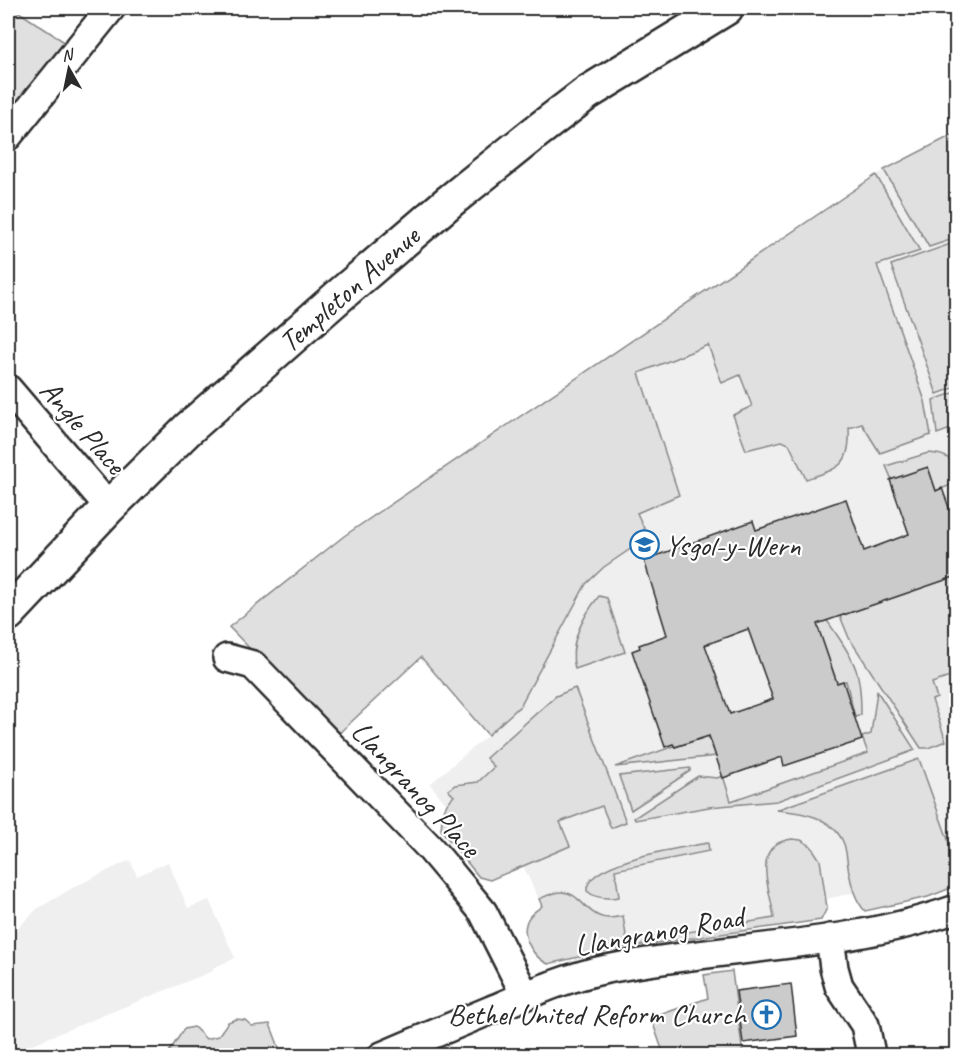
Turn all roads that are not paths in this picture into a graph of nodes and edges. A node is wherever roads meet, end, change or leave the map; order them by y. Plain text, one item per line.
1 (111, 8) edge
2 (726, 8) edge
3 (8, 136) edge
4 (8, 389) edge
5 (109, 507) junction
6 (8, 614) edge
7 (227, 658) dead end
8 (957, 909) edge
9 (830, 938) junction
10 (525, 995) junction
11 (870, 1049) dead end
12 (382, 1056) edge

1 - 3 street
2 - 5 street, Templeton Avenue
4 - 5 street, Angle Place
5 - 6 street, Templeton Avenue
7 - 10 street, Llangranog Place
8 - 9 street, Llangranog Road
9 - 10 street, Llangranog Road
9 - 11 street
10 - 12 street, Llangranog Road

